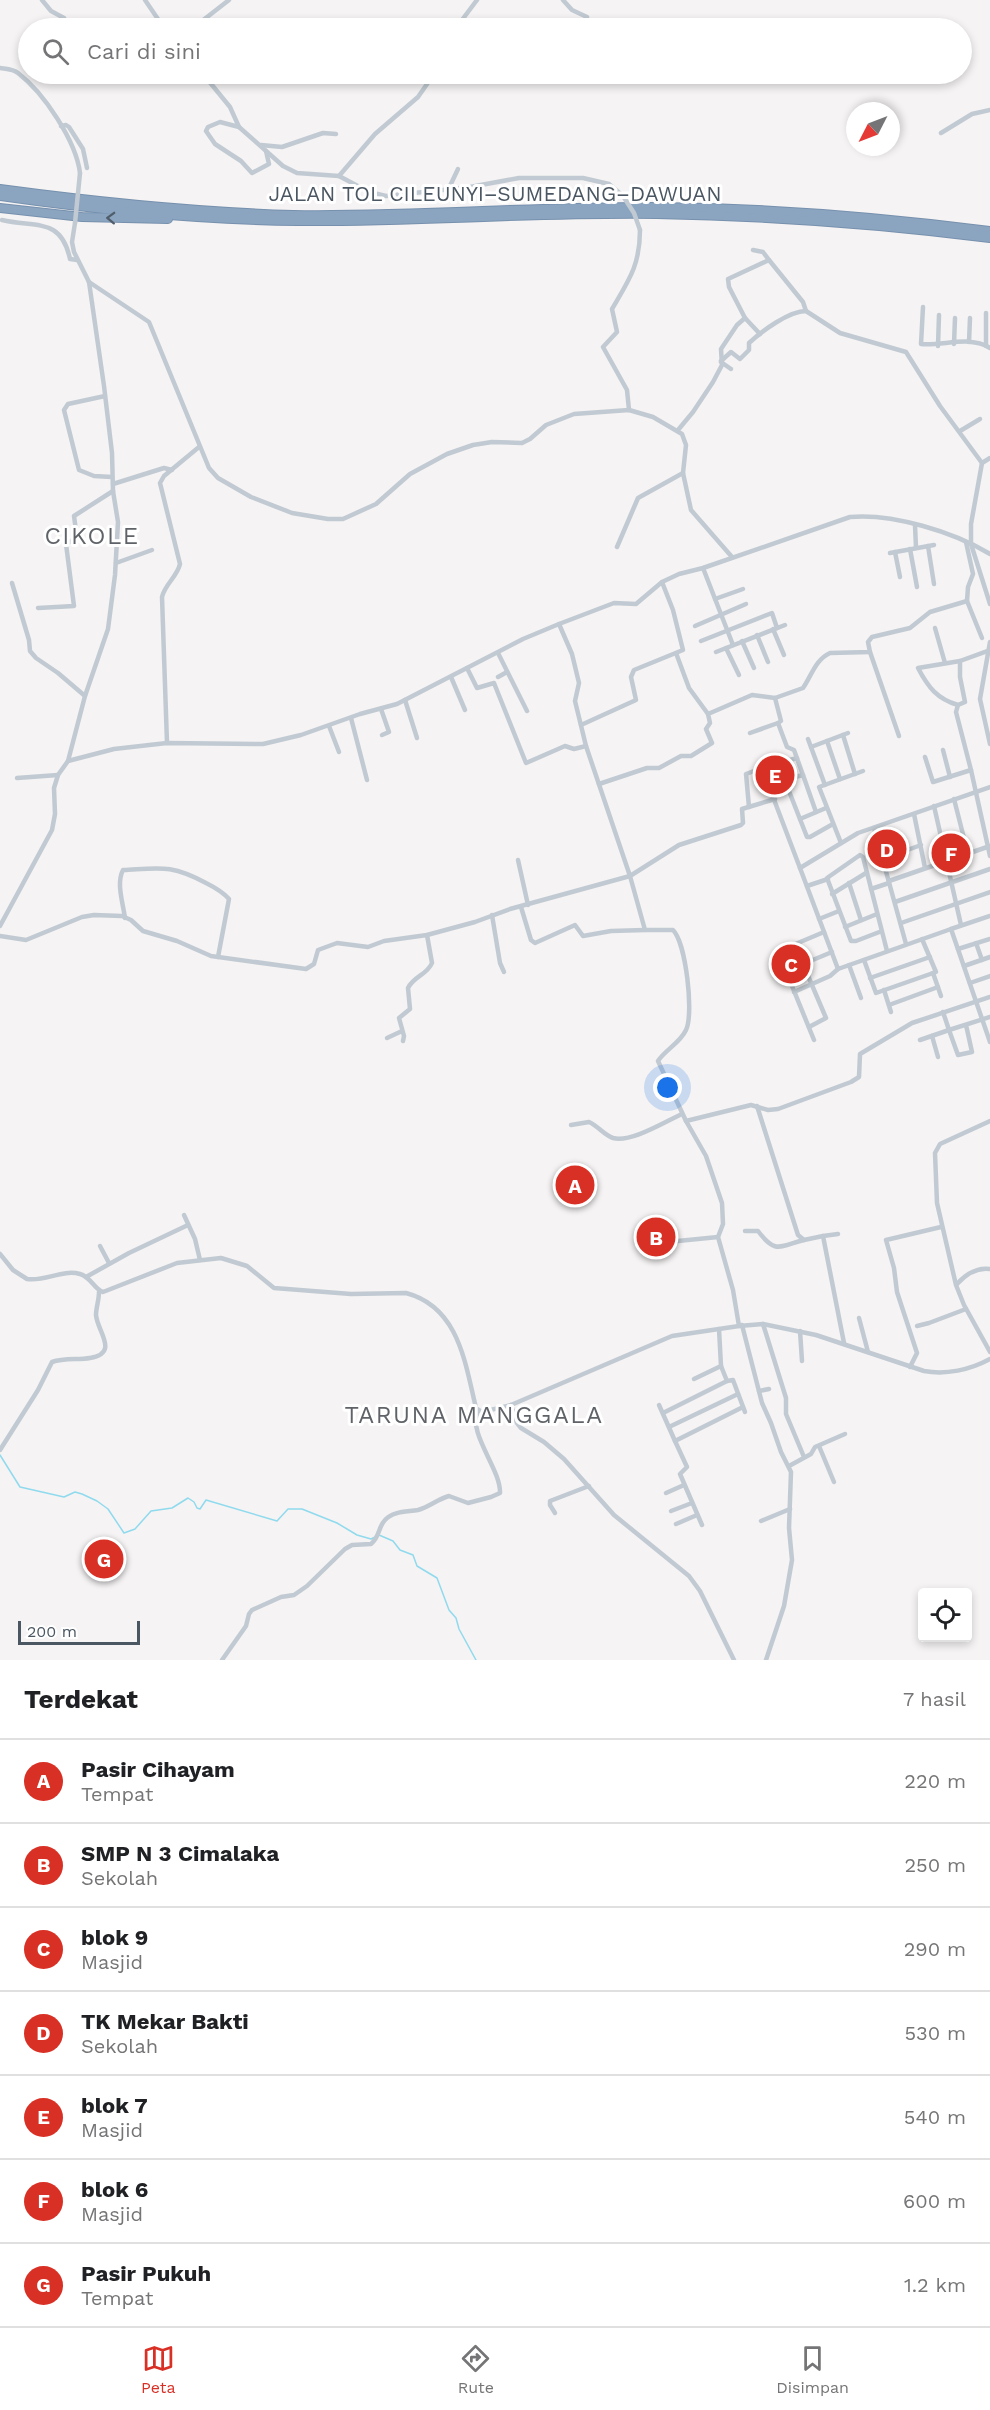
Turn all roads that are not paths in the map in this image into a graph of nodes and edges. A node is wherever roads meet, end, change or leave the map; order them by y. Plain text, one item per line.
1 (42, 0) edge
2 (145, 0) edge
3 (229, 0) edge
4 (477, 0) edge
5 (563, 0) edge
6 (587, 17) dead end
7 (64, 18) dead end
8 (157, 18) edge
9 (206, 18) edge
10 (464, 18) edge
11 (0, 68) edge
12 (18, 73) edge
13 (29, 84) edge
14 (212, 84) edge
15 (427, 84) edge
16 (990, 110) edge
17 (61, 126) junction
18 (239, 128) junction
19 (941, 133) dead end
20 (336, 134) dead end
21 (263, 147) junction
22 (87, 168) dead end
23 (458, 169) dead end
24 (339, 176) junction
25 (0, 187) edge
26 (449, 188) junction
27 (0, 196) edge
28 (0, 208) edge
29 (211, 217) junction
30 (2, 220) dead end
31 (990, 231) edge
32 (990, 238) edge
33 (753, 250) dead end
34 (77, 260) junction
35 (769, 261) junction
36 (89, 282) junction
37 (923, 307) dead end
38 (806, 311) junction
39 (986, 313) dead end
40 (939, 315) dead end
41 (745, 318) junction
42 (955, 318) dead end
43 (970, 318) dead end
44 (760, 334) junction
45 (969, 342) junction
46 (954, 344) junction
47 (938, 346) junction
48 (988, 347) edge
49 (721, 362) junction
50 (731, 369) dead end
51 (105, 396) junction
52 (630, 410) junction
53 (980, 419) dead end
54 (678, 430) junction
55 (960, 431) junction
56 (199, 447) junction
57 (990, 458) edge
58 (982, 463) junction
59 (172, 470) junction
60 (683, 473) junction
61 (112, 477) junction
62 (113, 484) junction
63 (113, 491) junction
64 (915, 525) junction
65 (969, 543) junction
66 (934, 545) dead end
67 (927, 546) junction
68 (617, 547) dead end
69 (913, 549) junction
70 (152, 550) dead end
71 (990, 554) edge
72 (732, 557) junction
73 (116, 563) junction
74 (703, 568) junction
75 (900, 577) dead end
76 (662, 582) junction
77 (12, 583) dead end
78 (933, 584) dead end
79 (917, 587) dead end
80 (742, 589) dead end
81 (988, 593) edge
82 (715, 599) junction
83 (967, 601) junction
84 (746, 604) dead end
85 (990, 604) edge
86 (39, 608) dead end
87 (721, 614) junction
88 (559, 624) junction
89 (785, 625) dead end
90 (695, 626) dead end
91 (935, 628) dead end
92 (775, 629) junction
93 (727, 630) junction
94 (757, 635) junction
95 (982, 638) dead end
96 (701, 641) dead end
97 (742, 641) junction
98 (990, 642) edge
99 (733, 645) junction
100 (726, 648) junction
101 (989, 650) edge
102 (716, 652) dead end
103 (870, 652) junction
104 (498, 653) junction
105 (676, 653) junction
106 (784, 655) dead end
107 (768, 662) dead end
108 (960, 662) junction
109 (945, 663) junction
110 (467, 668) junction
111 (754, 668) dead end
112 (507, 672) junction
113 (739, 675) dead end
114 (451, 677) junction
115 (498, 677) dead end
116 (85, 696) junction
117 (775, 698) junction
118 (405, 700) junction
119 (958, 705) junction
120 (381, 709) junction
121 (465, 710) dead end
122 (527, 711) dead end
123 (708, 714) junction
124 (351, 718) junction
125 (778, 723) junction
126 (580, 725) junction
127 (329, 726) junction
128 (750, 733) dead end
129 (382, 735) dead end
130 (899, 736) dead end
131 (417, 738) dead end
132 (808, 740) dead end
133 (827, 741) junction
134 (167, 743) junction
135 (990, 744) edge
136 (586, 746) junction
137 (811, 747) junction
138 (943, 750) dead end
139 (339, 752) dead end
140 (925, 757) dead end
141 (796, 758) junction
142 (68, 761) junction
143 (778, 763) junction
144 (762, 768) junction
145 (970, 770) junction
146 (863, 771) dead end
147 (855, 774) junction
148 (58, 775) junction
149 (803, 775) junction
150 (950, 777) junction
151 (17, 778) dead end
152 (785, 779) junction
153 (840, 779) junction
154 (367, 780) dead end
155 (599, 784) junction
156 (768, 784) junction
157 (825, 784) junction
158 (819, 787) junction
159 (990, 787) edge
160 (808, 790) junction
161 (976, 791) junction
162 (774, 799) junction
163 (954, 799) junction
164 (934, 806) junction
165 (749, 807) junction
166 (826, 808) junction
167 (816, 812) junction
168 (914, 814) junction
169 (800, 819) junction
170 (833, 824) junction
171 (874, 828) junction
172 (841, 843) junction
173 (921, 846) junction
174 (989, 847) edge
175 (968, 854) junction
176 (990, 856) edge
177 (883, 859) junction
178 (518, 860) dead end
179 (946, 861) junction
180 (800, 868) junction
181 (926, 868) junction
182 (990, 869) edge
183 (866, 873) junction
184 (630, 876) junction
185 (828, 879) junction
186 (889, 882) junction
187 (951, 882) junction
188 (849, 883) junction
189 (807, 886) junction
190 (871, 889) junction
191 (990, 892) edge
192 (832, 894) junction
193 (895, 902) junction
194 (956, 904) junction
195 (528, 905) junction
196 (521, 907) junction
197 (839, 911) junction
198 (877, 914) junction
199 (492, 915) junction
200 (990, 916) edge
201 (125, 918) junction
202 (819, 919) junction
203 (861, 921) junction
204 (900, 923) junction
205 (961, 925) junction
206 (0, 926) edge
207 (845, 927) junction
208 (951, 928) junction
209 (645, 930) junction
210 (882, 931) junction
211 (824, 932) junction
212 (427, 935) junction
213 (0, 936) edge
214 (922, 939) junction
215 (990, 939) edge
216 (976, 943) junction
217 (906, 944) junction
218 (958, 949) junction
219 (887, 951) junction
220 (832, 952) junction
221 (218, 957) junction
222 (930, 957) junction
223 (990, 957) edge
224 (864, 960) junction
225 (982, 960) junction
226 (803, 964) junction
227 (849, 965) junction
228 (964, 966) junction
229 (838, 969) junction
230 (786, 971) junction
231 (504, 972) dead end
232 (933, 973) junction
233 (990, 976) edge
234 (870, 978) junction
235 (970, 983) junction
236 (813, 984) junction
237 (938, 987) junction
238 (884, 990) junction
239 (794, 992) junction
240 (941, 996) dead end
241 (990, 997) edge
242 (861, 998) dead end
243 (976, 1001) junction
244 (889, 1005) junction
245 (891, 1012) dead end
246 (943, 1012) junction
247 (990, 1017) edge
248 (982, 1020) junction
249 (966, 1025) junction
250 (809, 1027) junction
251 (949, 1030) junction
252 (402, 1031) junction
253 (932, 1036) junction
254 (387, 1038) dead end
255 (814, 1040) dead end
256 (920, 1040) dead end
257 (403, 1041) dead end
258 (990, 1042) edge
259 (938, 1057) dead end
260 (756, 1106) junction
261 (682, 1114) junction
262 (686, 1121) junction
263 (990, 1121) edge
264 (571, 1125) dead end
265 (184, 1215) dead end
266 (188, 1225) junction
267 (941, 1227) junction
268 (745, 1231) dead end
269 (838, 1233) dead end
270 (823, 1236) junction
271 (718, 1237) junction
272 (804, 1240) junction
273 (668, 1242) dead end
274 (100, 1246) dead end
275 (0, 1254) edge
276 (200, 1260) junction
277 (109, 1263) junction
278 (990, 1269) edge
279 (86, 1277) junction
280 (956, 1285) junction
281 (99, 1292) junction
282 (966, 1309) junction
283 (859, 1318) dead end
284 (763, 1324) junction
285 (740, 1326) junction
286 (917, 1326) dead end
287 (719, 1329) junction
288 (800, 1332) junction
289 (990, 1332) edge
290 (982, 1335) junction
291 (844, 1343) junction
292 (868, 1352) junction
293 (990, 1352) edge
294 (990, 1359) edge
295 (802, 1361) dead end
296 (721, 1366) junction
297 (910, 1366) junction
298 (694, 1379) dead end
299 (726, 1381) junction
300 (769, 1389) dead end
301 (759, 1391) junction
302 (738, 1394) junction
303 (511, 1405) junction
304 (659, 1405) dead end
305 (478, 1411) junction
306 (663, 1413) junction
307 (669, 1427) junction
308 (845, 1434) dead end
309 (675, 1441) junction
310 (819, 1446) junction
311 (0, 1450) edge
312 (804, 1457) junction
313 (789, 1466) junction
314 (834, 1482) dead end
315 (684, 1485) junction
316 (589, 1486) junction
317 (666, 1493) dead end
318 (692, 1503) junction
319 (790, 1509) junction
320 (671, 1511) dead end
321 (555, 1513) dead end
322 (697, 1515) junction
323 (761, 1521) dead end
324 (675, 1524) dead end
325 (702, 1526) dead end
326 (222, 1660) edge
327 (734, 1660) edge
328 (766, 1660) edge

1 - 7 street
2 - 8 street
3 - 9 street
4 - 10 street
5 - 6 street
11 - 12 street
13 - 17 street
14 - 18 street
15 - 24 street
16 - 19 street
17 - 22 street
17 - 34 street, bridge
18 - 21 street
18 - 21 street
20 - 21 street
21 - 24 street
23 - 26 street
24 - 26 street
25 - 31 highway, JALAN TOL CILEUNYI–SUMEDANG–DAWUAN
26 - 52 street, bridge
27 - 29 highway, JALAN TOL CILEUNYI–SUMEDANG–DAWUAN
29 -> 28 highway
29 - 32 highway, JALAN TOL CILEUNYI–SUMEDANG–DAWUAN
30 - 34 street
33 - 35 street
34 - 36 street
35 - 38 street
35 - 41 street
36 - 51 street
36 - 56 street
37 - 47 street
38 - 44 street
38 - 55 street
39 - 48 street
40 - 47 street
41 - 44 street
41 - 49 street
42 - 46 street
43 - 45 street
44 - 49 street
45 - 46 street
45 - 48 street
46 - 47 street
49 - 50 street
49 - 54 street
51 - 61 street
51 - 61 street
52 - 54 street
52 - 56 street
53 - 55 street
54 - 60 street
55 - 58 street
56 - 59 street
57 - 58 street
58 - 65 street
59 - 62 street
59 - 134 street
60 - 68 street
60 - 72 street
61 - 62 street
62 - 63 street
63 - 73 street
63 - 86 street
64 - 65 street
64 - 69 street
64 - 72 street
65 - 71 street
65 - 81 street
65 - 83 street
66 - 67 street
67 - 69 street
67 - 78 street
69 - 75 street
69 - 79 street
70 - 73 street
72 - 74 street
73 - 116 street
74 - 76 street
74 - 82 street
76 - 88 street
76 - 105 street
77 - 116 street
80 - 82 street
81 - 85 street
82 - 87 street
83 - 95 street
83 - 103 street
84 - 87 street
87 - 90 street
87 - 93 street
88 - 104 street
88 - 126 street
89 - 92 street
91 - 109 street
92 - 93 street
92 - 94 street
92 - 106 street
93 - 96 street
93 - 99 street
94 - 97 street
94 - 107 street
97 - 99 street
97 - 111 street
98 - 101 street
99 - 100 street
100 - 102 street
100 - 113 street
101 - 108 street
101 - 135 street
103 - 117 street
103 - 130 street
104 - 110 street
104 - 112 street
105 - 123 street
105 - 126 street
108 - 109 street
108 - 119 street
109 - 119 street
110 - 114 street
110 - 136 street
112 - 115 street
112 - 122 street
114 - 118 street
114 - 121 street
116 - 142 street
117 - 123 street
117 - 125 street
118 - 120 street
118 - 131 street
119 - 145 street
120 - 124 street
120 - 129 street
123 - 155 street
124 - 127 street
124 - 154 street
125 - 128 street
125 - 141 street
126 - 136 street
127 - 134 street
127 - 139 street
132 - 137 street
133 - 137 street
133 - 147 street
133 - 153 street
134 - 142 street
136 - 155 street
137 - 157 street
138 - 150 street
140 - 150 street
141 - 143 street
141 - 149 street
142 - 148 street
143 - 144 street
143 - 152 street
144 - 156 street
144 - 165 street
145 - 150 street
145 - 161 street
146 - 147 street
147 - 153 street
148 - 151 street
148 - 206 street
149 - 152 street
149 - 160 street
152 - 156 street
152 - 169 street
153 - 157 street
155 - 184 street
156 - 162 street
157 - 158 street
158 - 160 street
158 - 166 street
159 - 161 street
160 - 167 street
161 - 163 street
161 - 174 street
162 - 165 street
162 - 180 street
163 - 164 street
163 - 175 street
164 - 168 street
164 - 179 street
165 - 184 street
166 - 167 street
166 - 170 street
167 - 169 street
168 - 171 street
168 - 173 street
169 - 170 street
170 - 172 street
171 - 172 street
171 - 177 street
172 - 180 street
173 - 177 street
173 - 181 street
174 - 175 street
174 - 176 street
175 - 179 street
177 - 186 street
178 - 195 street
179 - 181 street
179 - 187 street
180 - 189 street
181 - 186 street
182 - 187 street
183 - 185 street
183 - 188 street
183 - 190 street
184 - 195 street
184 - 209 street
185 - 189 street
185 - 192 street
186 - 190 street
186 - 193 street
187 - 193 street
187 - 194 street
188 - 192 street
188 - 203 street
189 - 202 street
190 - 198 street
191 - 194 street
192 - 197 street
193 - 204 street
194 - 204 street
194 - 205 street
195 - 196 street
196 - 199 street
196 - 209 street
197 - 202 street
197 - 207 street
198 - 203 street
198 - 210 street
199 - 212 street
199 - 231 street
200 - 205 street
201 - 213 street
201 - 221 street
201 - 221 street
202 - 211 street
203 - 207 street
204 - 217 street
205 - 208 street
207 - 210 street
208 - 214 street
208 - 218 street
209 - 261 street
210 - 219 street
211 - 220 street
211 - 230 street
212 - 221 street
212 - 252 street
214 - 217 street
214 - 222 street
215 - 216 street
216 - 218 street
216 - 225 street
217 - 219 street
218 - 228 street
219 - 224 street
220 - 226 street
220 - 229 street
222 - 232 street
222 - 234 street
223 - 225 street
224 - 227 street
224 - 234 street
225 - 228 street
226 - 230 street
226 - 236 street
227 - 229 street
227 - 242 street
228 - 235 street
229 - 236 street
230 - 239 street
232 - 237 street
232 - 238 street
233 - 235 street
234 - 238 street
235 - 243 street
236 - 239 street
236 - 250 street
237 - 240 street
237 - 244 street
238 - 244 street
239 - 250 street
241 - 243 street
243 - 246 street
243 - 248 street
244 - 245 street
246 - 251 street
246 - 260 street
247 - 248 street
248 - 249 street
248 - 258 street
249 - 251 street
249 - 251 street
250 - 255 street
251 - 253 street
252 - 254 street
252 - 257 street
253 - 256 street
253 - 259 street
260 - 262 street
260 - 272 street
261 - 262 street
261 - 264 street
262 - 271 street
263 - 267 street
265 - 266 street
266 - 276 street
266 - 277 street
267 - 280 street
267 - 297 street
268 - 272 street
269 - 270 street
270 - 272 street
270 - 291 street
271 - 273 street
271 - 285 street
274 - 277 street
275 - 279 street
276 - 281 street
276 - 305 street
277 - 279 street
278 - 280 street
279 - 281 street
280 - 282 street
281 - 311 street
282 - 286 street
282 - 290 street
283 - 292 street
284 - 285 street
284 - 288 street
284 - 312 street
285 - 287 street
285 - 301 street
287 - 296 street
287 - 303 street
288 - 291 street
288 - 295 street
289 - 290 street
290 - 293 street
291 - 292 street
292 - 297 street
294 - 297 street
296 - 298 street
296 - 299 street
299 - 302 street
299 - 306 street
300 - 301 street
301 - 313 street
302 - 307 street
302 - 309 street
303 - 305 street
303 - 316 street
304 - 306 street
305 - 326 street
306 - 307 street
307 - 309 street
308 - 310 street
309 - 315 street
310 - 312 street
310 - 314 street
312 - 313 street
313 - 319 street
315 - 317 street
315 - 318 street
316 - 321 street
316 - 327 street
318 - 320 street
318 - 322 street
319 - 323 street
319 - 328 street
322 - 324 street
322 - 325 street

